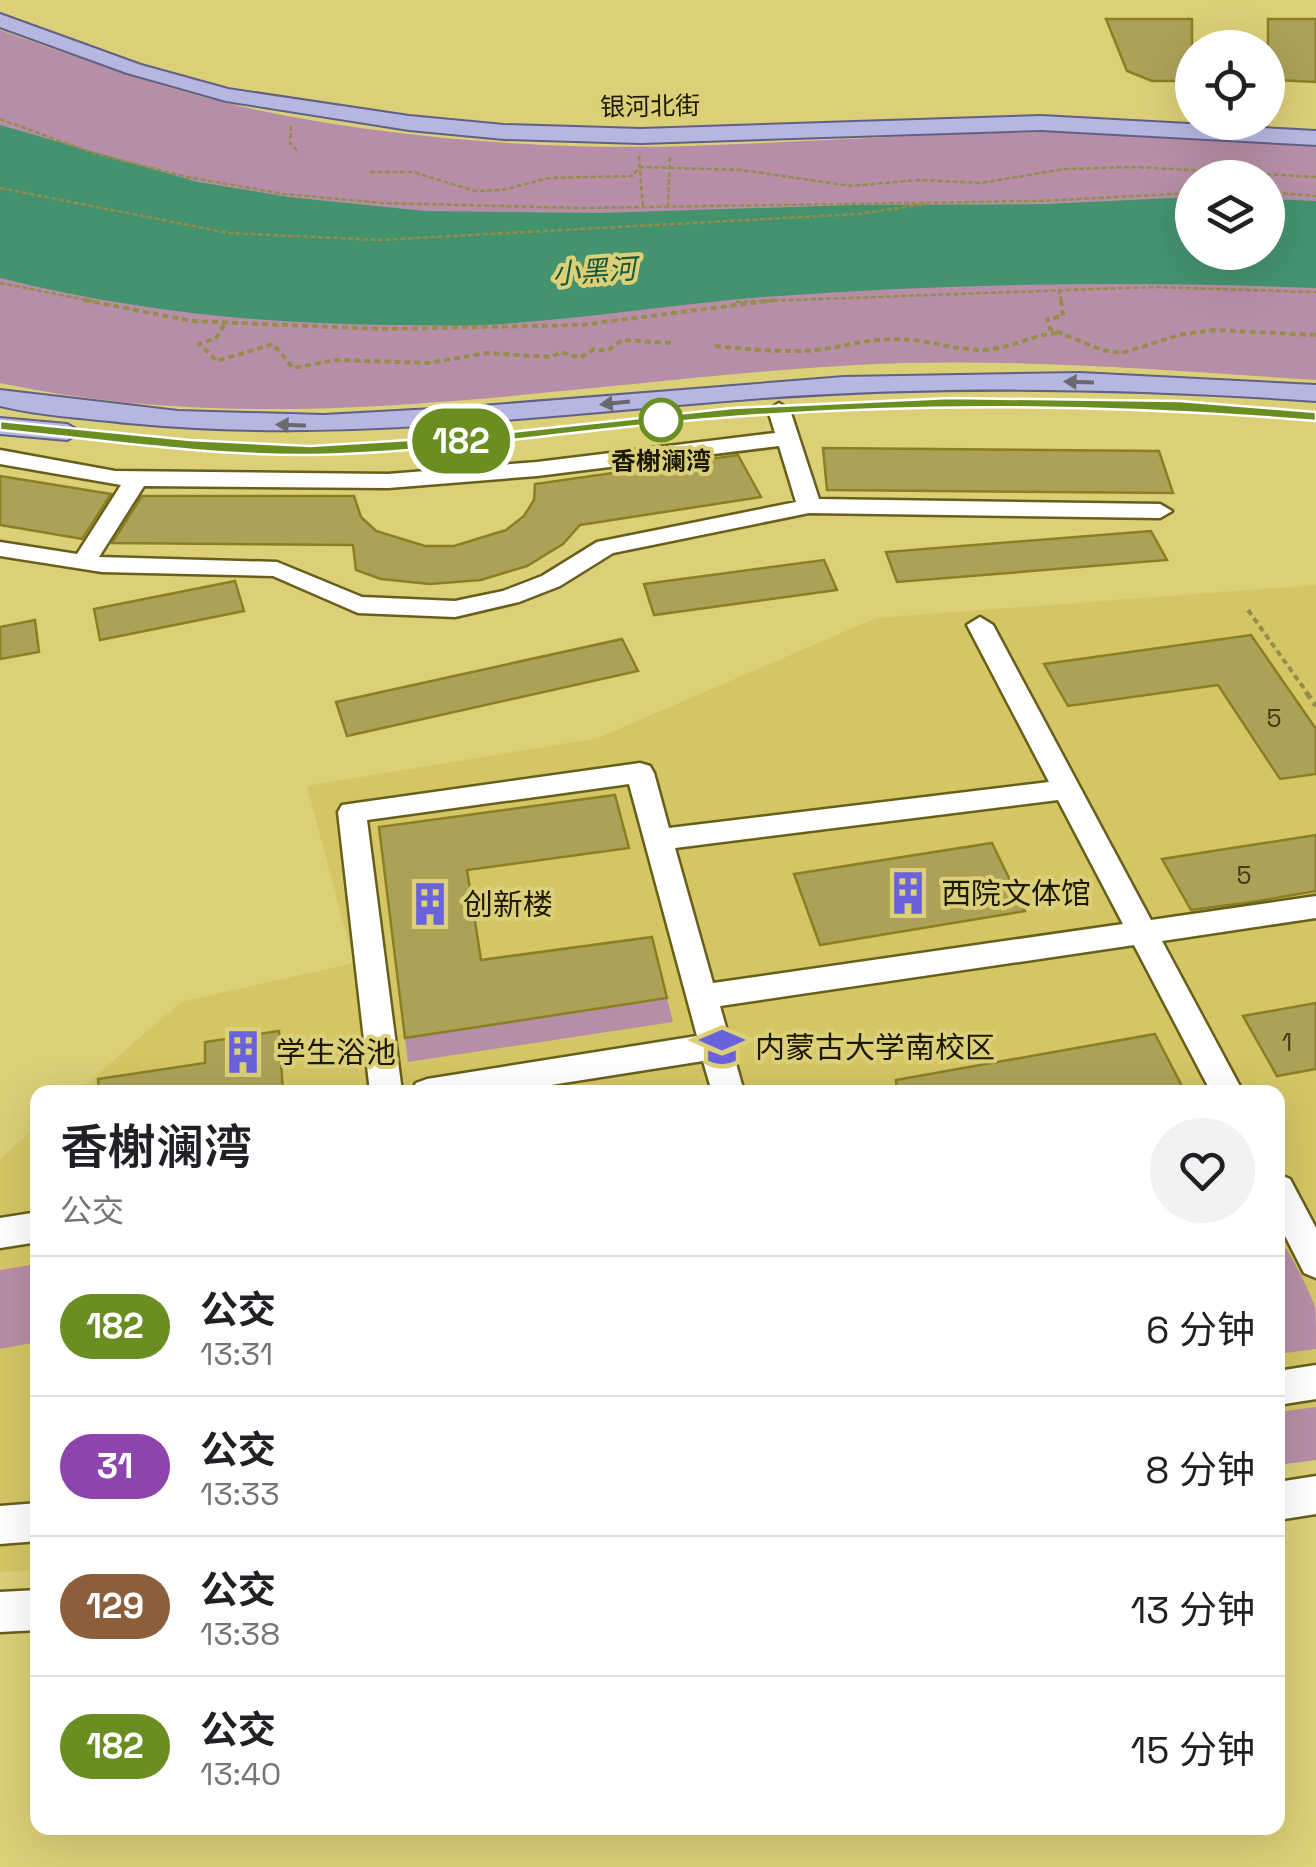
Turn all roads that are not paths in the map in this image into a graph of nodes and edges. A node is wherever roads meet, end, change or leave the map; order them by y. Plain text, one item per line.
1 (0, 1) edge
2 (0, 20) edge
3 (1175, 114) edge
4 (1285, 121) edge
5 (1316, 123) edge
6 (1316, 138) edge
7 (1316, 393) edge
8 (0, 398) edge
9 (779, 410) junction
10 (1316, 416) edge
11 (0, 426) edge
12 (788, 438) junction
13 (0, 458) edge
14 (138, 478) junction
15 (809, 506) junction
16 (1160, 511) dead end
17 (0, 548) edge
18 (84, 562) junction
19 (980, 625) dead end
20 (1066, 789) junction
21 (658, 840) junction
22 (1316, 907) edge
23 (1142, 931) junction
24 (702, 997) junction
25 (715, 1046) junction
26 (385, 1085) edge
27 (470, 1085) edge
28 (726, 1085) edge
29 (1223, 1085) edge
30 (1285, 1202) edge
31 (30, 1228) edge
32 (0, 1233) edge
33 (1316, 1262) edge
34 (1316, 1382) edge
35 (1285, 1387) edge
36 (1316, 1495) edge
37 (1285, 1499) edge
38 (30, 1523) edge
39 (0, 1525) edge
40 (30, 1610) edge
41 (0, 1612) edge

1 - 3 main road, 银河北街
2 - 6 main road, 银河北街
4 - 5 main road
7 -> 8 main road
9 - 10 main road
9 - 11 main road
9 - 12 street
12 - 14 street
12 - 15 street
13 - 14 street
14 - 18 street
15 - 16 street
15 - 18 street
17 - 18 street
19 - 20 street
20 - 21 street
20 - 23 street
21 - 24 street
21 - 26 street
22 - 23 street
23 - 24 street
23 - 29 street
24 - 25 street
25 - 27 street
25 - 28 street
30 - 33 street
31 - 32 street
34 - 35 street
36 - 37 street
38 - 39 street
40 - 41 street

